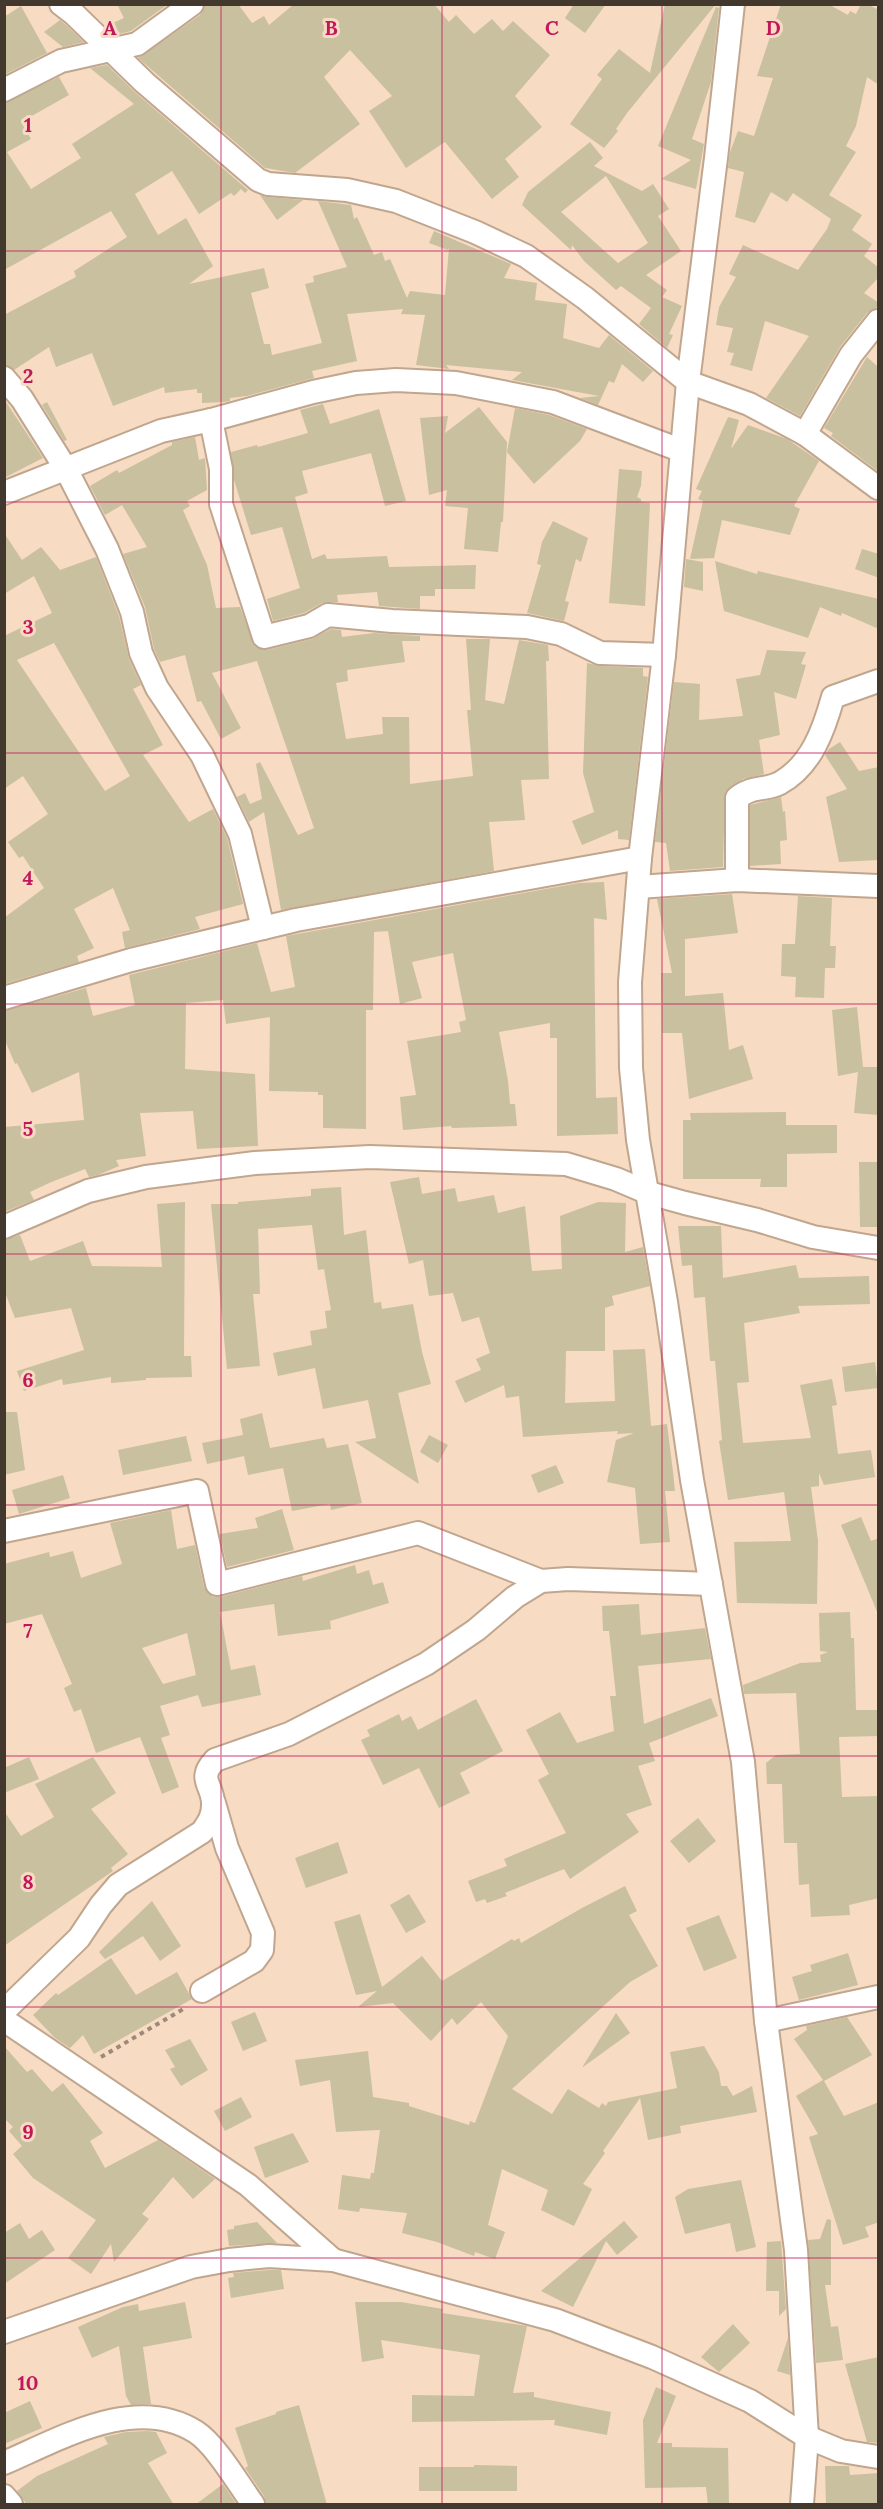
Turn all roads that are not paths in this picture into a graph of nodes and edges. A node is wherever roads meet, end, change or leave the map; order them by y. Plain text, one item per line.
1 (61, 4) edge
2 (192, 4) edge
3 (733, 4) edge
4 (111, 51) junction
5 (4, 90) edge
6 (879, 321) edge
7 (4, 378) edge
8 (688, 382) junction
9 (211, 420) junction
10 (805, 434) junction
11 (680, 450) junction
12 (66, 469) junction
13 (879, 488) edge
14 (4, 492) edge
15 (664, 655) junction
16 (879, 681) edge
17 (640, 858) junction
18 (737, 880) junction
19 (639, 886) junction
20 (879, 886) edge
21 (263, 928) junction
22 (4, 998) edge
23 (649, 1193) junction
24 (4, 1227) edge
25 (879, 1248) edge
26 (4, 1531) edge
27 (541, 1581) junction
28 (711, 1584) junction
29 (214, 1803) junction
30 (202, 1991) road end
31 (879, 1997) edge
32 (4, 2011) edge
33 (4, 2020) edge
34 (766, 2021) junction
35 (333, 2260) junction
36 (4, 2332) edge
37 (807, 2437) junction
38 (879, 2457) edge
39 (4, 2463) edge
40 (4, 2496) edge
41 (11, 2505) edge
42 (253, 2505) edge
43 (802, 2505) edge

1 - 4 street
2 - 4 street
3 - 8 street
4 - 5 street
4 - 8 street
6 - 10 street
7 - 12 street
8 - 10 street
8 - 11 street
9 - 11 street
9 - 12 street
9 - 15 street
10 - 13 street
11 - 15 street
12 - 14 street
12 - 21 street
15 - 17 street
16 - 18 street
17 - 19 street
17 - 21 street
18 - 19 street
18 - 20 street
19 - 23 street
21 - 22 street
23 - 24 street
23 - 25 street
23 - 28 street
26 - 27 street
27 - 28 street
27 - 29 street
28 - 34 street
29 - 30 street
29 - 32 street
31 - 34 street
33 - 35 street
34 - 37 street
35 - 36 street
35 - 37 street
37 - 38 street
37 - 43 street
39 - 42 street
40 - 41 street

